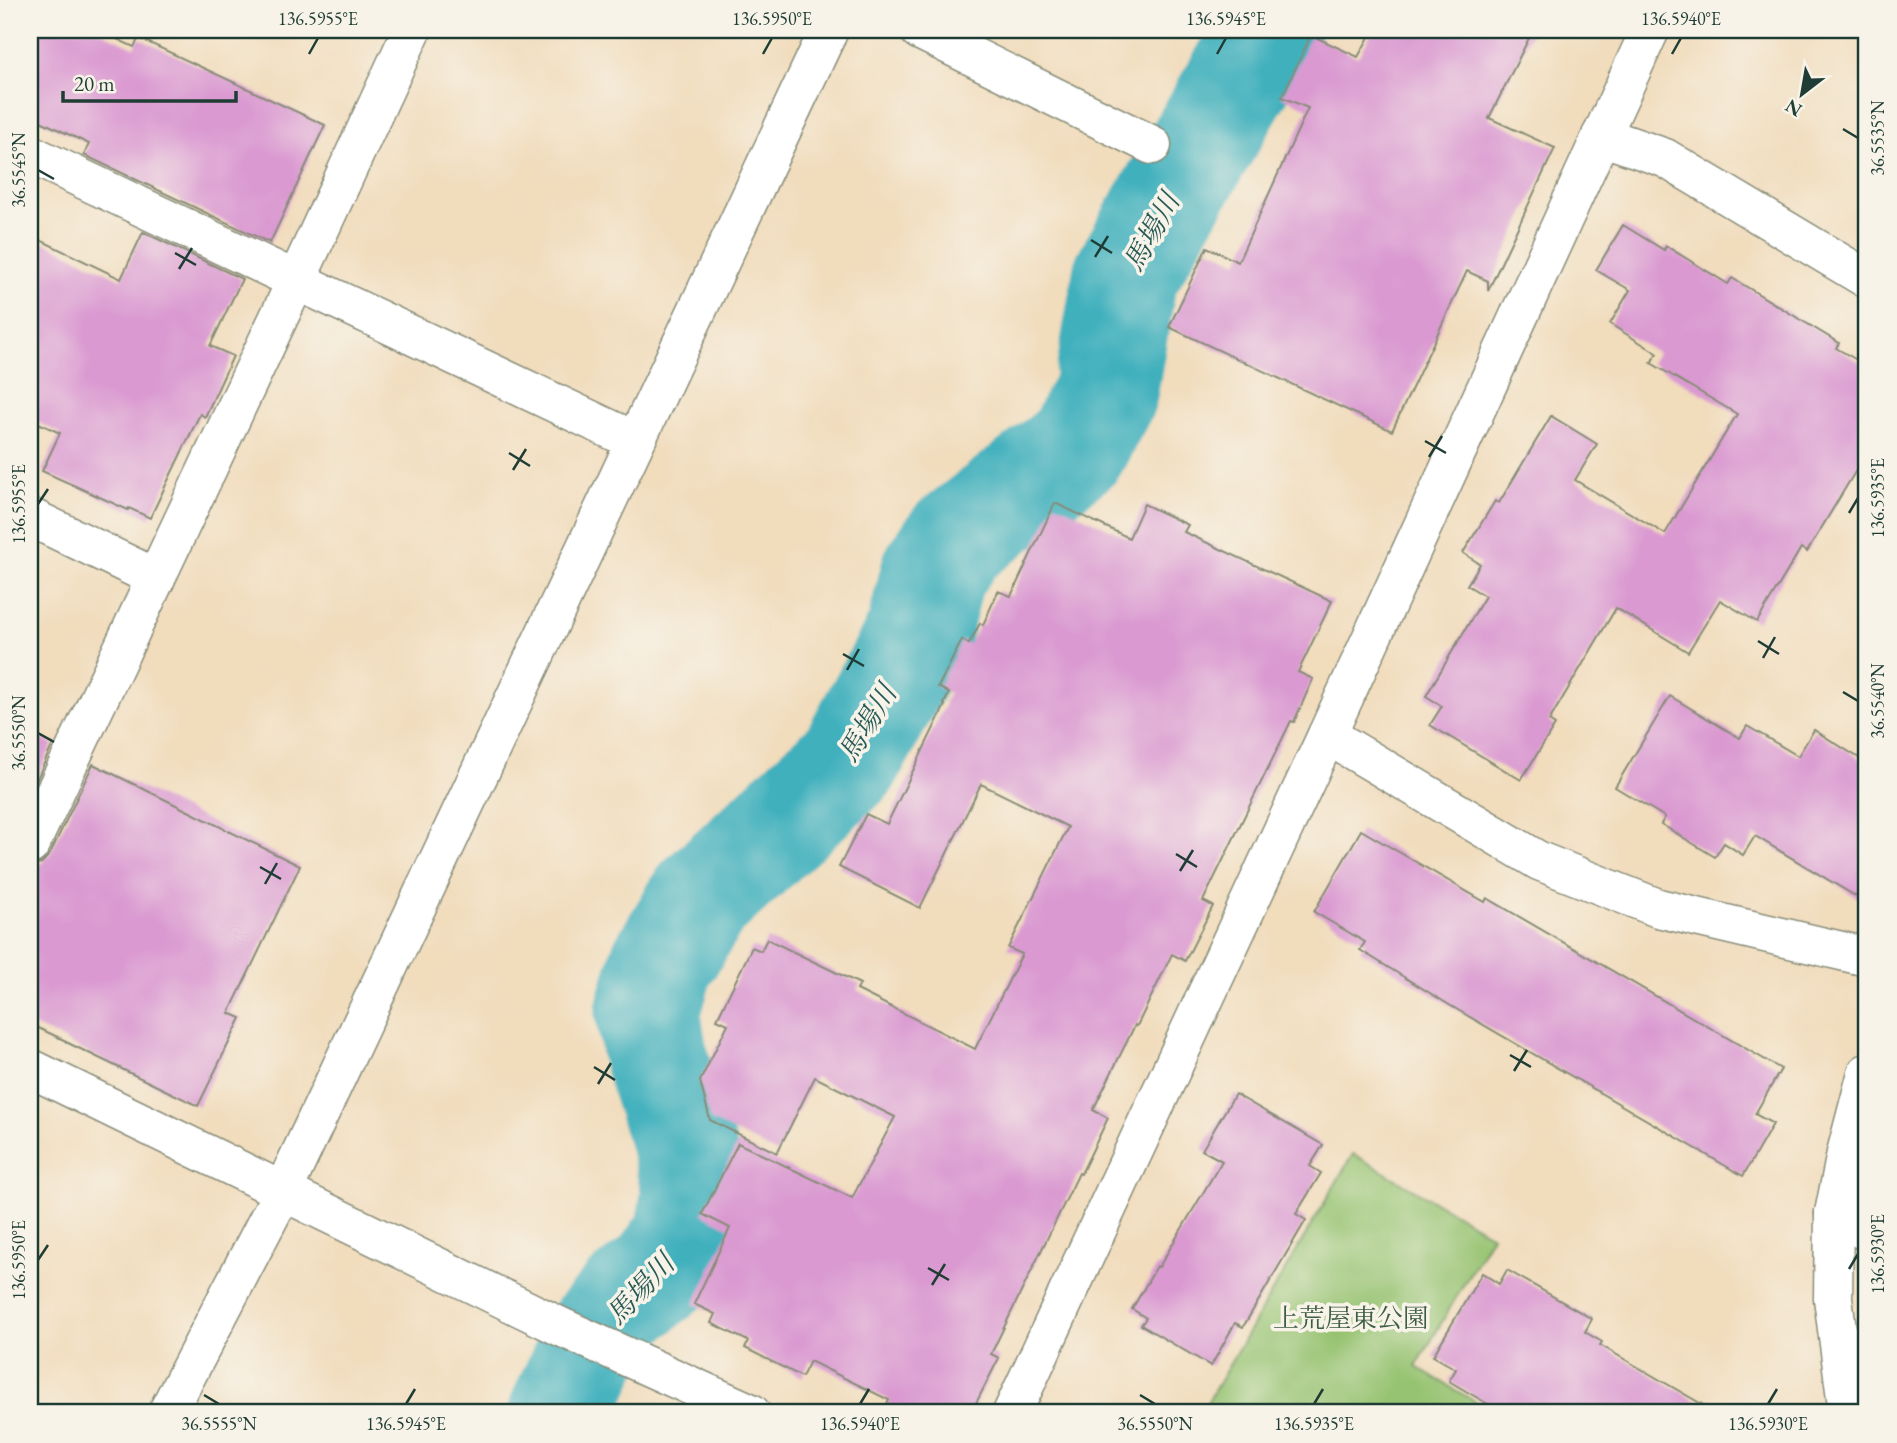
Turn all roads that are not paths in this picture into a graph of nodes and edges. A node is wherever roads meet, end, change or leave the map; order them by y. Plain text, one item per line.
1 (412, 30) edge
2 (829, 30) edge
3 (919, 30) edge
4 (1650, 30) edge
5 (1601, 136) junction
6 (1152, 145) dead end
7 (30, 154) edge
8 (1867, 279) edge
9 (296, 281) junction
10 (635, 441) junction
11 (30, 517) edge
12 (156, 578) junction
13 (1327, 735) junction
14 (30, 845) edge
15 (1867, 957) edge
16 (30, 1068) edge
17 (1867, 1073) edge
18 (283, 1191) junction
19 (1834, 1213) junction
20 (1867, 1232) edge
21 (167, 1413) edge
22 (751, 1413) edge
23 (1012, 1413) edge
24 (1848, 1413) edge

1 - 9 street
2 - 10 street
3 - 6 street
4 - 5 street
5 - 8 street
5 - 13 street
7 - 9 street
9 - 10 street
9 - 12 street
10 - 18 street
11 - 12 street
12 - 14 street
13 - 15 street
13 - 23 street
16 - 18 street
17 - 19 street
18 - 21 street
18 - 22 street
19 - 20 street
19 - 24 street

